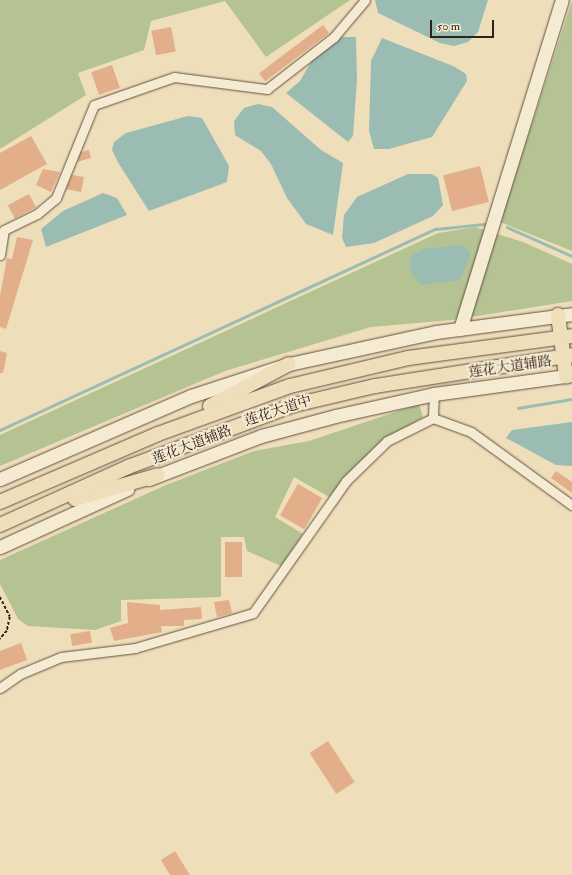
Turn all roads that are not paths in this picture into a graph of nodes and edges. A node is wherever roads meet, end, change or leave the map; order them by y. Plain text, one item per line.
1 (365, 0) edge
2 (562, 0) edge
3 (0, 255) edge
4 (572, 314) edge
5 (558, 316) junction
6 (460, 329) junction
7 (567, 337) edge
8 (568, 356) edge
9 (408, 358) junction
10 (289, 364) junction
11 (569, 376) edge
12 (412, 380) junction
13 (434, 394) junction
14 (433, 418) junction
15 (158, 434) junction
16 (158, 475) junction
17 (0, 479) edge
18 (0, 502) edge
19 (572, 505) edge
20 (23, 514) junction
21 (0, 525) edge
22 (0, 547) edge
23 (0, 688) edge

1 - 3 street
2 - 6 street
4 - 5 street
5 - 6 street
5 - 7 main road
6 - 10 street
7 - 8 main road
7 - 9 main road, 莲花大道中
8 - 11 main road
8 - 12 main road, 莲花大道中
9 - 12 main road
9 - 15 main road, 莲花大道中
10 - 15 main road
10 - 17 street
11 - 13 street, 莲花大道辅路
12 - 20 main road, 莲花大道中
13 - 14 street
13 - 16 street, 莲花大道辅路
14 - 19 street
14 - 23 street
15 - 18 main road, 莲花大道中
16 - 20 main road
16 - 22 street, 莲花大道辅路
20 - 21 main road, 莲花大道中

